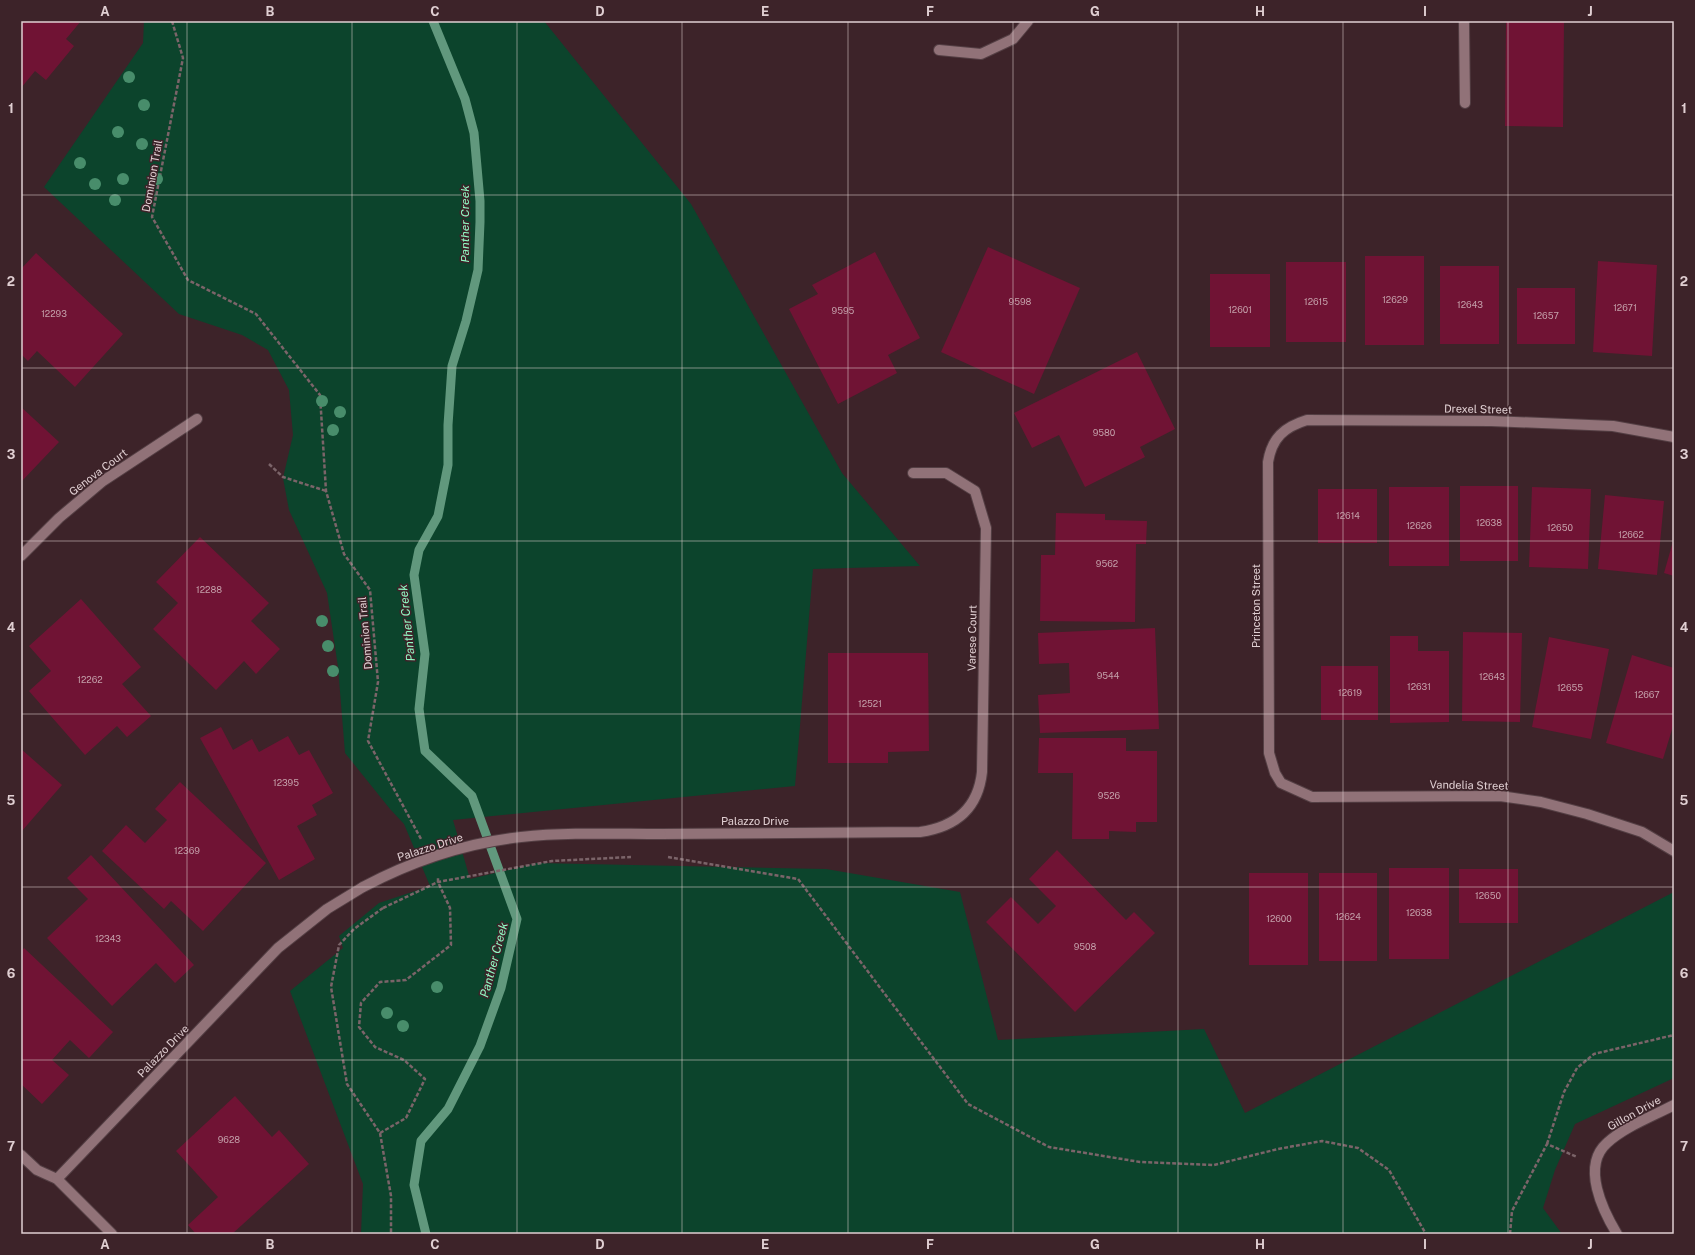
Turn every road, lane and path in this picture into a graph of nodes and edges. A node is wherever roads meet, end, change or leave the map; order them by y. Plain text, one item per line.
1 (172, 21) edge
2 (1028, 21) edge
3 (1464, 21) edge
4 (939, 50) dead end
5 (1465, 103) dead end
6 (197, 419) dead end
7 (1283, 431) joint
8 (1674, 437) edge
9 (269, 464) dead end
10 (913, 473) dead end
11 (326, 491) junction
12 (21, 556) edge
13 (1281, 783) joint
14 (933, 830) joint
15 (423, 844) dead end
16 (1674, 851) edge
17 (636, 857) dead end
18 (667, 857) dead end
19 (438, 876) dead end
20 (438, 882) junction
21 (1674, 1035) edge
22 (1674, 1105) edge
23 (380, 1133) junction
24 (1547, 1144) junction
25 (21, 1155) edge
26 (1596, 1164) junction
27 (57, 1179) junction
28 (112, 1234) edge
29 (391, 1234) edge
30 (1426, 1234) edge
31 (1510, 1234) edge
32 (1617, 1234) edge

1 - 11 path, Dominion Trail
2 - 4 street
3 - 5 street
6 - 12 street, Genova Court
7 - 8 street, Drexel Street
7 - 13 street, Princeton Street
9 - 11 path
10 - 14 street, Varese Court
11 - 15 path, Dominion Trail
13 - 16 street, Vandelia Street
14 - 27 street, Palazzo Drive, bridge
17 - 20 path, bridge
18 - 30 path
19 - 20 path
20 - 23 path, bridge
20 - 23 path
21 - 24 path
22 - 26 street, Gillon Drive
23 - 29 path
24 - 26 path
24 - 31 path
25 - 27 street
26 - 32 street
27 - 28 street

